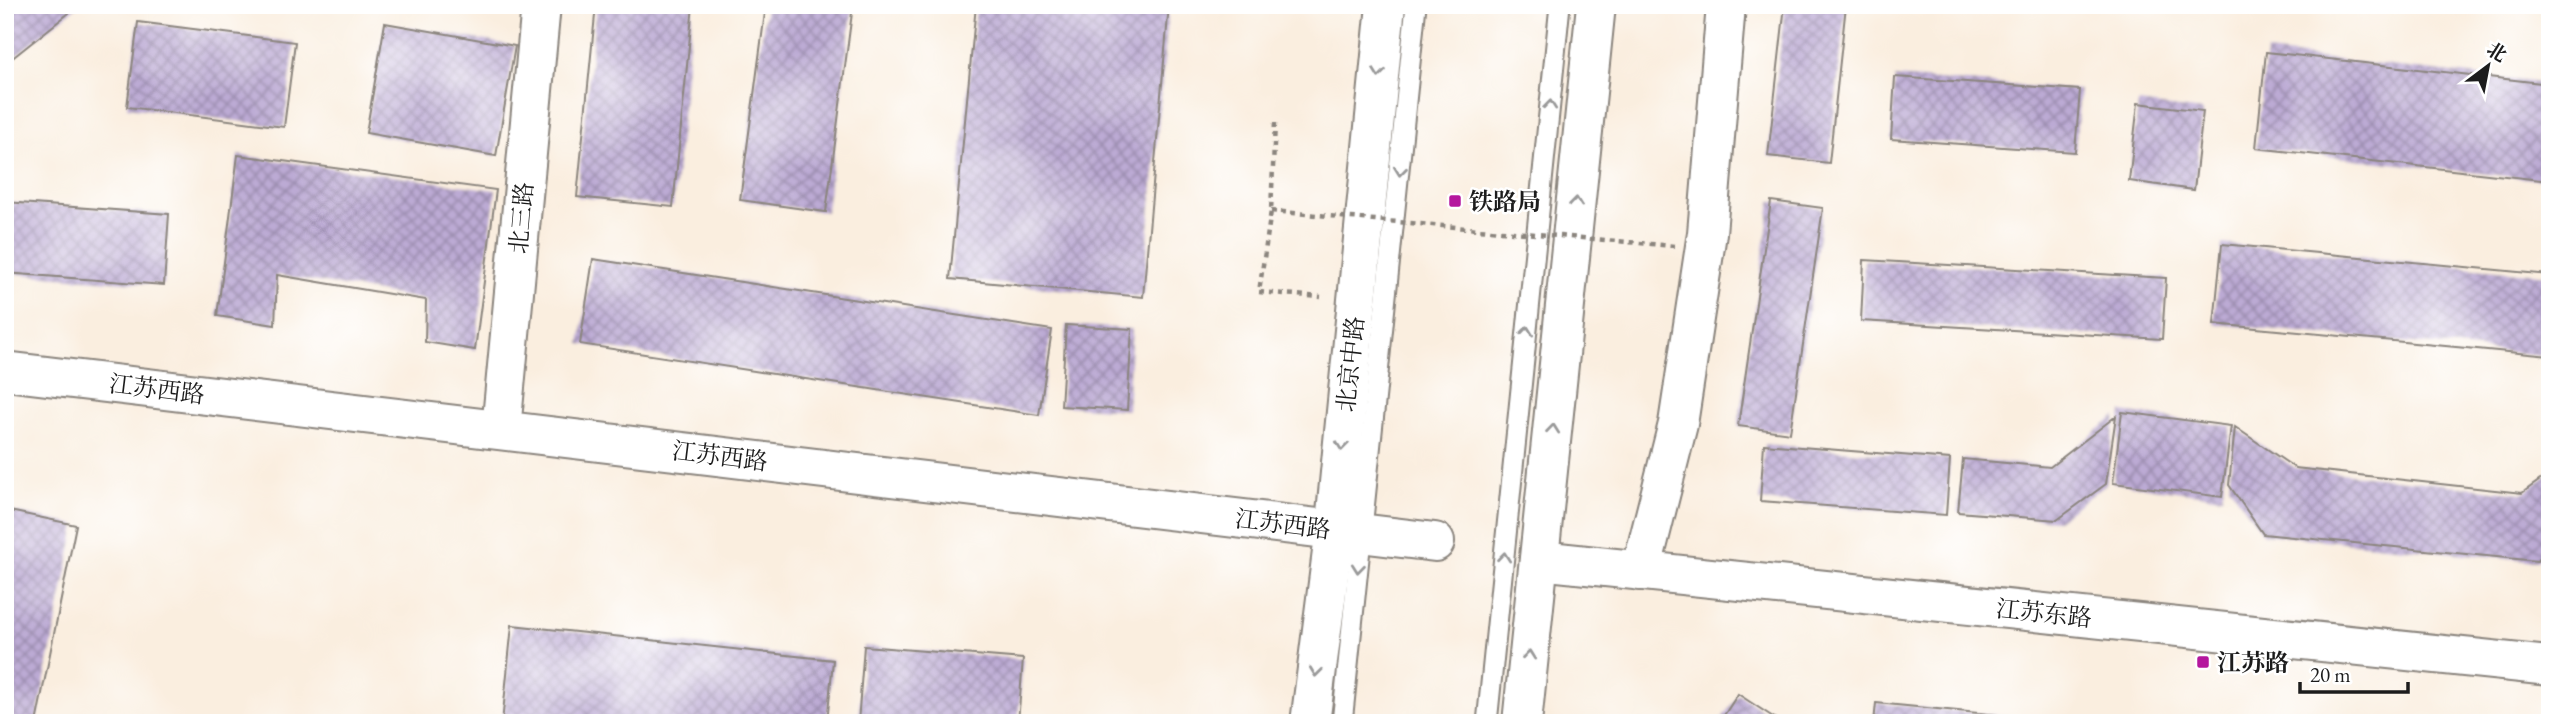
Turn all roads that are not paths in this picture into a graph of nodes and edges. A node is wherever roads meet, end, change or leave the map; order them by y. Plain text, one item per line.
1 (541, 5) edge
2 (1386, 5) edge
3 (1416, 5) edge
4 (1560, 5) edge
5 (1596, 5) edge
6 (1726, 5) edge
7 (5, 371) edge
8 (501, 430) junction
9 (1348, 532) junction
10 (1435, 541) dead end
11 (1539, 559) junction
12 (1641, 571) junction
13 (2550, 666) edge
14 (1310, 723) edge
15 (1342, 723) edge
16 (1488, 723) edge
17 (1522, 723) edge

1 - 8 street, 北三路
2 -> 9 street, 北京中路
3 -> 9 lane
16 -> 4 lane
11 -> 5 street
6 - 12 street
7 - 8 street, 江苏西路
8 - 9 street, 江苏西路
9 - 10 street, 江苏西路
9 -> 14 street, 北京中路
9 -> 15 lane
11 - 12 street, 江苏东路
17 -> 11 street
12 - 13 street, 江苏东路

